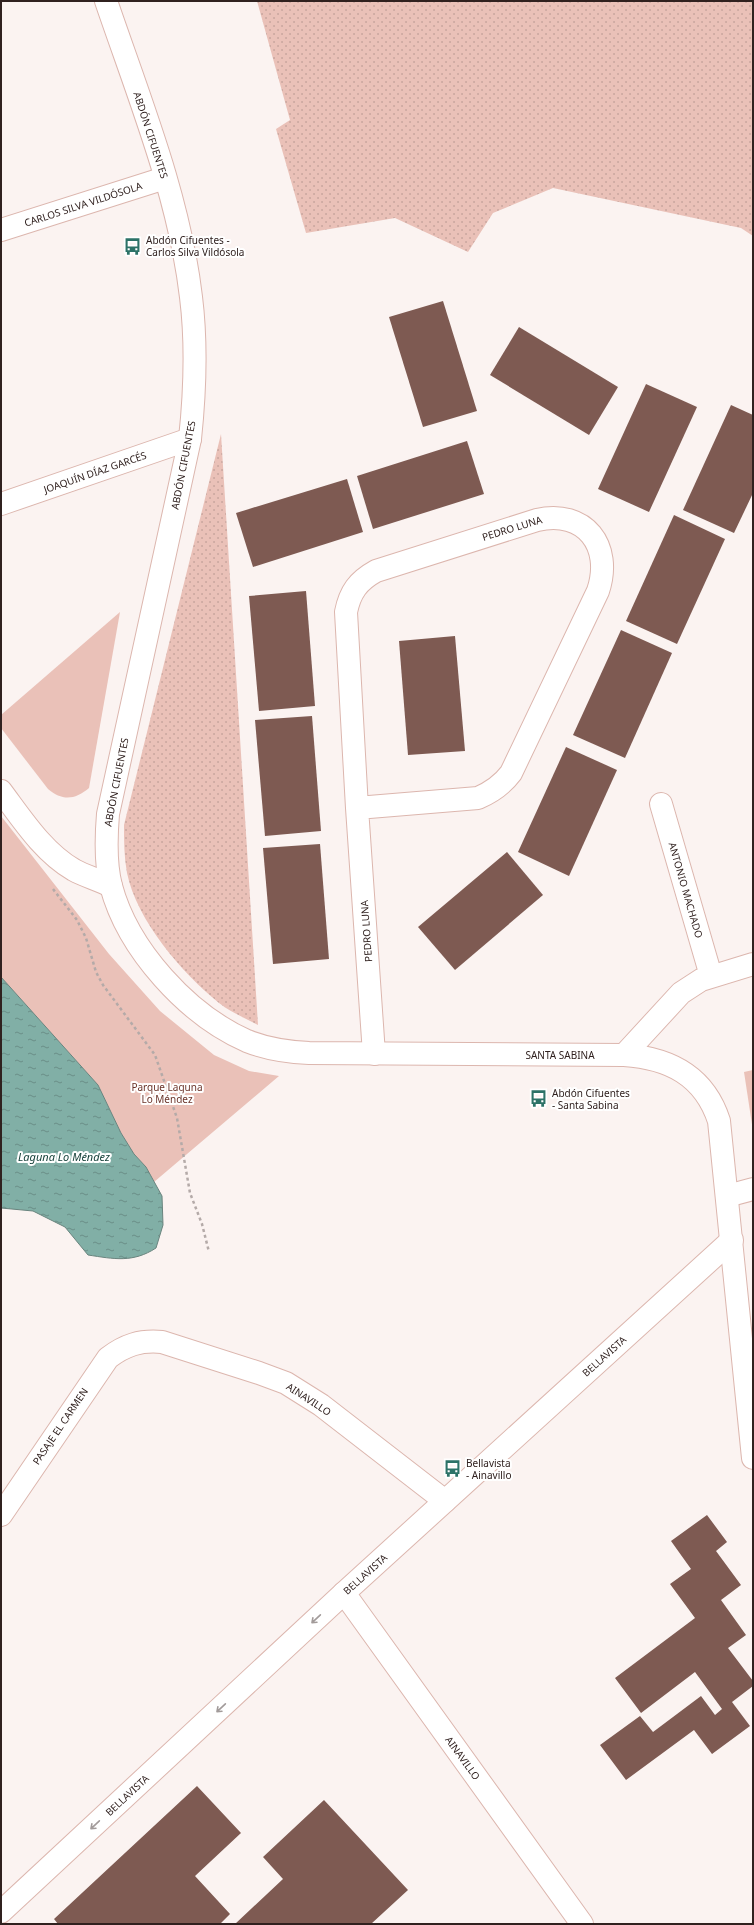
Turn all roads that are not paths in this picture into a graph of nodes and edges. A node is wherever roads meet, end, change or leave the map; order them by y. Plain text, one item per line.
1 (106, 1) edge
2 (165, 178) junction
3 (1, 230) edge
4 (190, 439) junction
5 (1, 504) edge
6 (1, 791) edge
7 (661, 804) dead end
8 (357, 808) junction
9 (111, 886) junction
10 (753, 964) edge
11 (711, 976) junction
12 (374, 1054) junction
13 (624, 1055) junction
14 (753, 1189) edge
15 (727, 1196) junction
16 (732, 1240) junction
17 (127, 1345) joint
18 (753, 1458) edge
19 (445, 1501) junction
20 (1, 1515) edge
21 (344, 1593) junction
22 (1, 1912) edge
23 (582, 1924) edge

1 - 2 street, ABDÓN CIFUENTES
2 - 3 street, CARLOS SILVA VILDÓSOLA
2 - 4 street, ABDÓN CIFUENTES
4 - 5 street, JOAQUÍN DÍAZ GARCÉS
4 - 9 street, ABDÓN CIFUENTES
6 - 9 street
7 - 11 street, ANTONIO MACHADO
8 - 8 street, PEDRO LUNA
8 - 12 street, PEDRO LUNA
9 - 12 street, SANTA SABINA
10 - 11 street
11 - 13 street
12 - 13 street, SANTA SABINA
13 - 15 street, SANTA SABINA
14 - 15 street
15 - 16 street, SANTA SABINA
16 - 18 street, SANTA SABINA
16 - 19 street, BELLAVISTA
17 - 19 street, AINAVILLO
17 - 20 street, PASAJE EL CARMEN
19 - 21 street, BELLAVISTA
21 -> 22 street, BELLAVISTA
21 - 23 street, AINAVILLO

